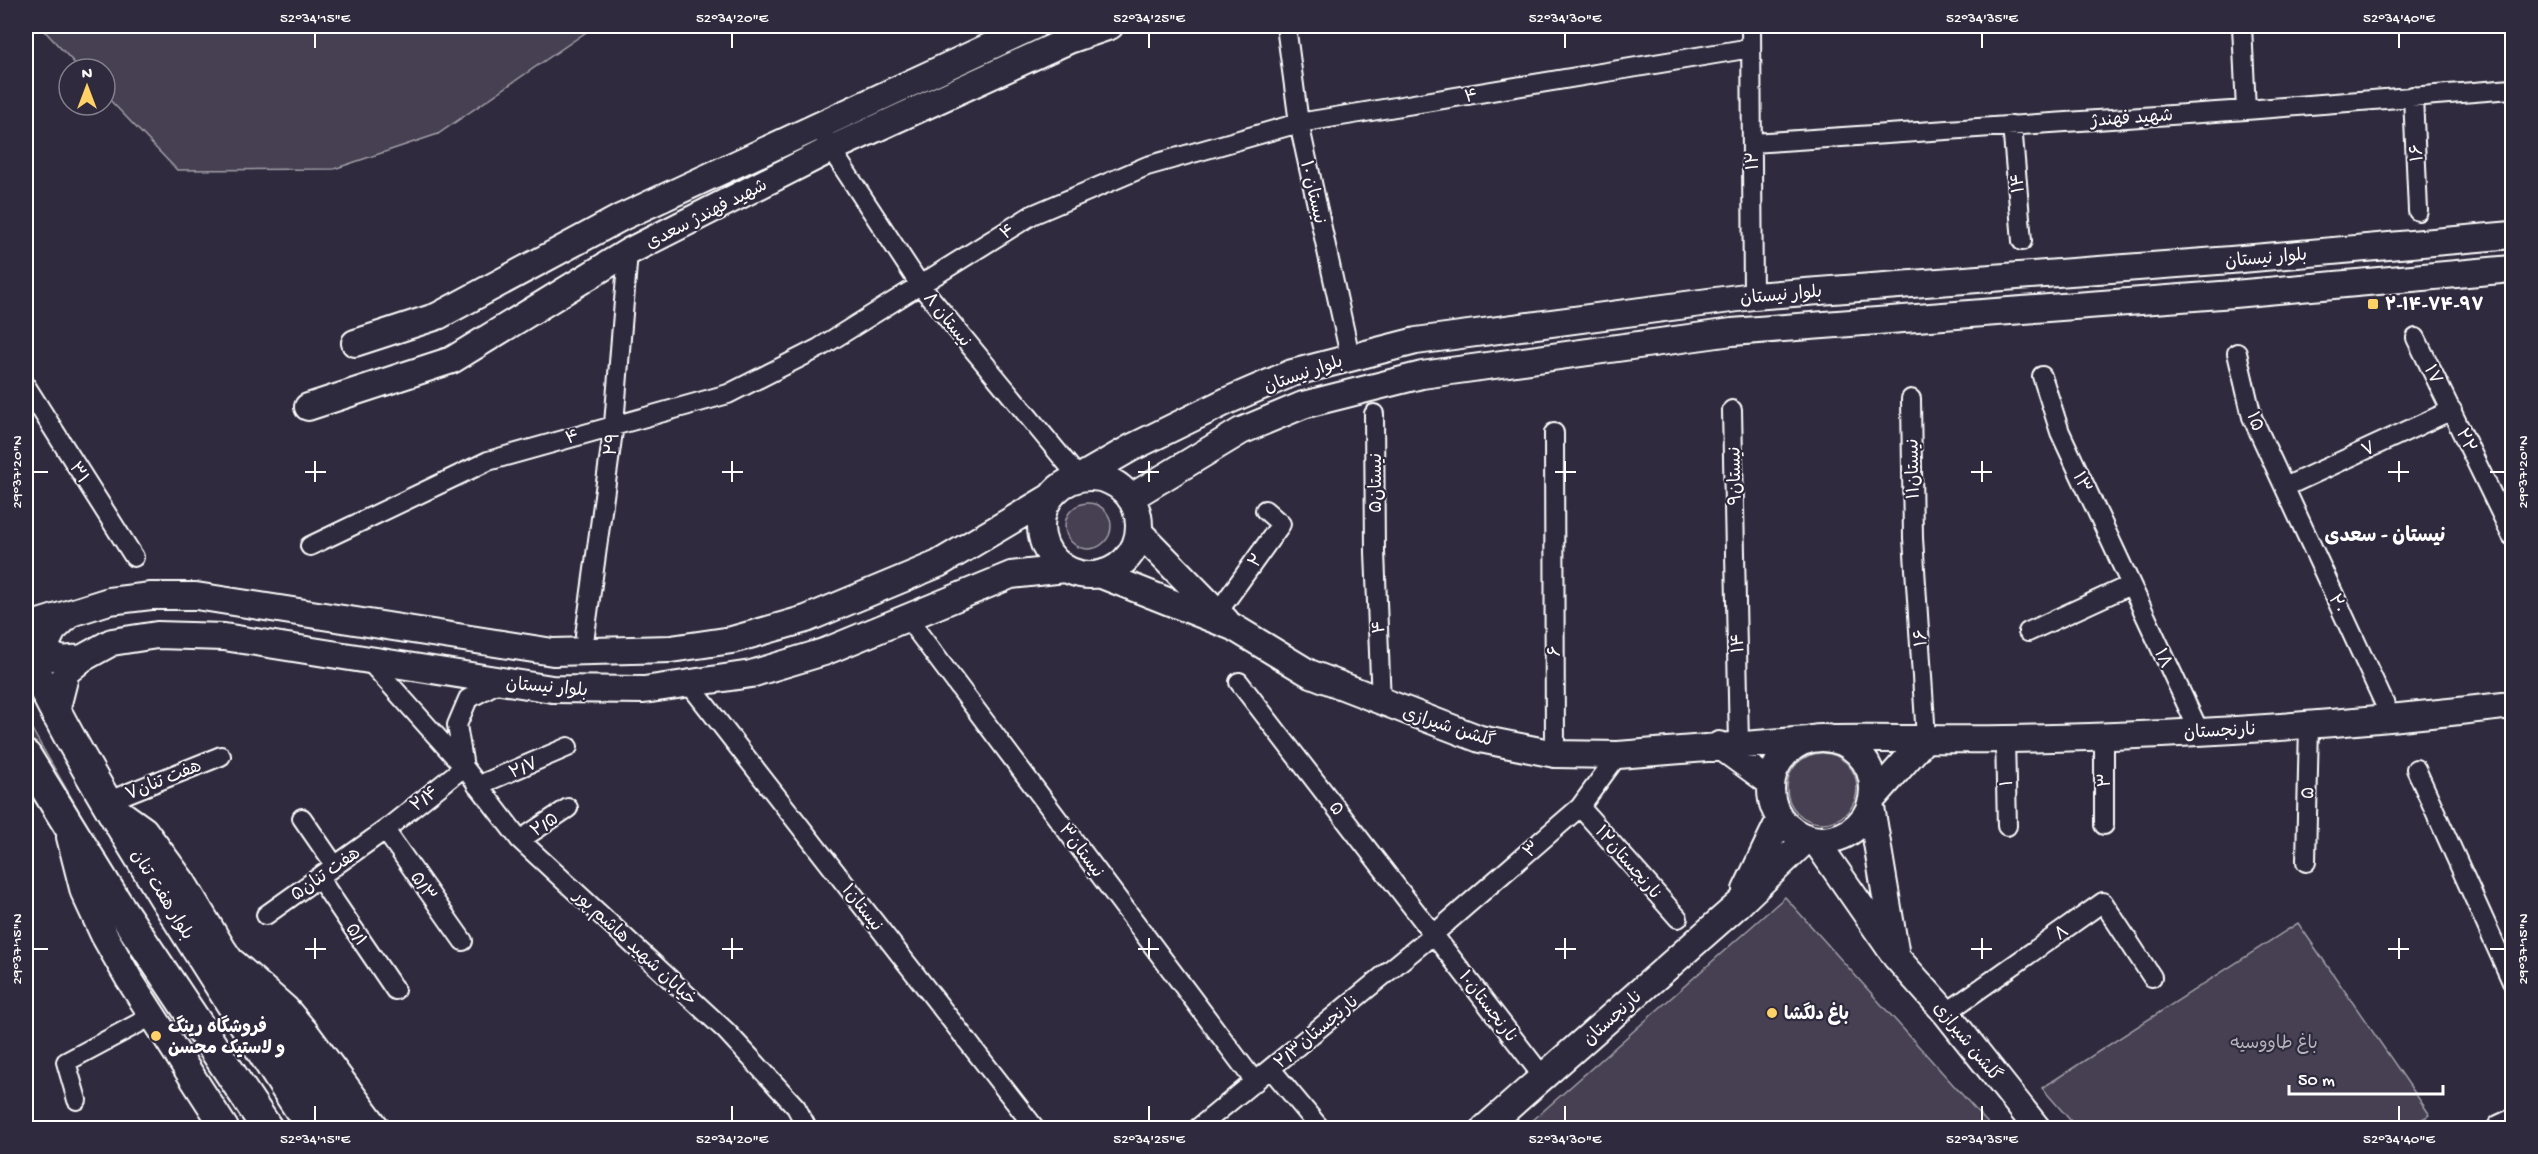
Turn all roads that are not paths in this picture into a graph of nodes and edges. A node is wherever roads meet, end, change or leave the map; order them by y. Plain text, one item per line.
1 (1034, 26) edge
2 (1110, 26) edge
3 (1286, 26) edge
4 (1751, 26) edge
5 (2242, 26) edge
6 (1751, 48) junction
7 (2512, 89) edge
8 (2413, 96) junction
9 (2246, 110) junction
10 (1299, 123) junction
11 (818, 124) junction
12 (2012, 125) junction
13 (1752, 143) junction
14 (831, 149) junction
15 (2418, 211) dead end
16 (2512, 235) edge
17 (2022, 241) dead end
18 (628, 252) junction
19 (2512, 269) edge
20 (920, 285) junction
21 (1753, 296) junction
22 (2416, 338) dead end
23 (355, 343) dead end
24 (2237, 353) dead end
25 (1350, 356) junction
26 (2042, 376) dead end
27 (26, 386) edge
28 (1911, 399) dead end
29 (308, 407) dead end
30 (1732, 410) dead end
31 (2452, 410) junction
32 (1374, 414) dead end
33 (614, 424) junction
34 (1554, 433) dead end
35 (1079, 478) junction
36 (2285, 487) junction
37 (1049, 498) junction
38 (1130, 498) junction
39 (1265, 510) dead end
40 (1139, 532) junction
41 (2512, 536) edge
42 (1913, 538) joint
43 (1735, 543) joint
44 (310, 546) dead end
45 (1375, 552) joint
46 (134, 557) dead end
47 (1065, 569) junction
48 (1099, 574) junction
49 (2130, 585) junction
50 (70, 614) junction
51 (908, 619) junction
52 (1225, 620) junction
53 (26, 627) edge
54 (2028, 633) dead end
55 (585, 634) dead end
56 (26, 652) edge
57 (83, 658) junction
58 (370, 662) junction
59 (499, 682) junction
60 (1239, 682) dead end
61 (690, 685) junction
62 (1381, 703) junction
63 (2512, 705) edge
64 (56, 715) junction
65 (2392, 720) junction
66 (2309, 724) junction
67 (2199, 731) junction
68 (2104, 735) junction
69 (1926, 738) junction
70 (1818, 739) junction
71 (2005, 739) junction
72 (1729, 745) junction
73 (568, 747) dead end
74 (1555, 754) junction
75 (1618, 755) junction
76 (26, 756) edge
77 (221, 756) dead end
78 (464, 767) junction
79 (2416, 769) dead end
80 (1771, 783) junction
81 (477, 786) junction
82 (106, 802) junction
83 (1872, 803) junction
84 (1580, 807) junction
85 (568, 808) dead end
86 (302, 818) dead end
87 (1780, 819) junction
88 (67, 825) junction
89 (2104, 825) dead end
90 (2007, 826) dead end
91 (385, 830) junction
92 (1811, 839) junction
93 (520, 840) junction
94 (2306, 862) dead end
95 (335, 866) junction
96 (319, 878) junction
97 (1739, 904) junction
98 (266, 915) dead end
99 (1678, 918) dead end
100 (1435, 933) junction
101 (463, 941) dead end
102 (1896, 957) junction
103 (233, 965) junction
104 (2152, 977) dead end
105 (2512, 982) edge
106 (395, 990) dead end
107 (1946, 1012) junction
108 (152, 1016) junction
109 (1271, 1068) junction
110 (1544, 1078) junction
111 (1255, 1082) junction
112 (77, 1100) dead end
113 (2512, 1123) edge
114 (225, 1128) edge
115 (267, 1128) edge
116 (312, 1128) edge
117 (343, 1128) edge
118 (374, 1128) edge
119 (807, 1128) edge
120 (1035, 1128) edge
121 (1198, 1128) edge
122 (1320, 1128) edge
123 (1485, 1128) edge
124 (2037, 1128) edge
125 (2501, 1128) edge

1 - 11 main road, شهید فهندژ سعدی
2 - 14 main road, شهید فهندژ سعدی
3 - 10 street, نیستان ۱۰
4 - 6 street, ۱۲
5 - 9 street
6 - 10 street, ۴
6 - 13 street, ۱۲
7 - 8 street, شهید فهندژ
8 - 9 street, شهید فهندژ
8 - 15 street, ۱۶
9 - 12 street, شهید فهندژ
10 - 20 street, ۴
10 - 25 street, نیستان ۱۰
11 - 14 street, نیستان ۸
11 - 23 main road, شهید فهندژ سعدی
12 - 13 street, شهید فهندژ
12 - 17 street, ۱۴
13 - 21 street, ۱۲
14 - 18 main road, شهید فهندژ سعدی
14 - 20 street, نیستان ۸
16 - 21 main road, بلوار نیستان
18 - 29 main road, شهید فهندژ سعدی
18 - 33 street, ۲۹
19 - 38 main road, بلوار نیستان
20 - 33 street, ۴
20 - 35 street, نیستان ۸
21 - 25 main road, بلوار نیستان
22 - 31 street, ۱۷
24 - 36 street, ۱۵
25 - 35 main road, بلوار نیستان
26 - 49 street, ۱۳
27 - 46 street, ۳۱
28 - 42 street, ۱۱نیستان
30 - 43 street, ۹نیستان
31 - 36 street, ۷
31 - 41 street, ۲۲
32 - 45 street, ۵نیستان
33 - 44 street, ۴
33 - 55 street, ۲۹
34 - 74 street, ۶
35 - 37 main road
35 - 38 main road
36 - 65 street, ۲۰
37 - 47 main road
37 - 50 main road, بلوار نیستان
38 - 40 main road
39 - 52 street, ۲
40 - 48 main road
40 - 52 main road, گلشن شیرازی
42 - 69 street, ۱۶
43 - 72 street, ۱۴
45 - 62 street, ۴
47 - 48 main road
47 - 51 main road, بلوار نیستان
48 - 52 main road, گلشن شیرازی
49 - 54 street
49 - 67 street, ۱۸
50 - 53 main road, بلوار نیستان
50 - 57 main road
51 - 61 main road, بلوار نیستان
51 - 111 street, ۳نیستان
52 - 62 main road, گلشن شیرازی
56 - 64 main road, بلوار هفت تنان
57 - 58 main road, بلوار نیستان
57 - 64 main road, بلوار نیستان
58 - 59 main road, بلوار نیستان
58 - 78 street, خیابان شهید هاشم پور
59 - 61 main road, بلوار نیستان
59 - 78 street, خیابان شهید هاشم پور
60 - 100 street, ۵
61 - 120 street, ۱نیستان
62 - 74 main road, گلشن شیرازی
63 - 65 main road, نارنجستان
64 - 82 main road, بلوار هفت تنان
65 - 66 main road, نارنجستان
66 - 67 main road, نارنجستان
66 - 94 street, ۵
67 - 68 main road, نارنجستان
68 - 71 main road, نارنجستان
68 - 89 street, ۳
69 - 70 main road, نارنجستان
69 - 71 main road, نارنجستان
69 - 83 main road
70 - 72 main road, گلشن شیرازی
70 - 80 main road
70 - 83 main road
71 - 90 street, ۱
72 - 75 main road, گلشن شیرازی
72 - 80 main road
73 - 81 street, ۲/۷
74 - 75 main road, گلشن شیرازی
75 - 84 street, ۳
76 - 88 main road
77 - 82 street, هفت تنان۷
78 - 81 street, خیابان شهید هاشم پور
78 - 91 street, ۲/۴
79 - 105 street
80 - 87 main road
81 - 93 street, خیابان شهید هاشم پور
82 - 103 main road
82 - 116 main road, بلوار هفت تنان
83 - 92 main road
83 - 102 main road
84 - 99 street, ۱۲نارنجستان
84 - 100 street, ۳
85 - 93 street, ۲/۵
86 - 95 street
87 - 92 main road
87 - 97 main road
88 - 108 main road
88 - 115 main road
91 - 95 street, هفت تنان۵
91 - 101 street, ۵/۳
92 - 97 main road, نارنجستان
92 - 102 main road, گلشن شیرازی
93 - 119 street, خیابان شهید هاشم پور
95 - 96 street, هفت تنان۵
96 - 98 street, هفت تنان۵
96 - 106 street, ۵/۱
97 - 110 main road, نارنجستان
100 - 109 street, ۲/۳نارنجستان
100 - 110 street, ۱۰نارنجستان
102 - 107 main road, گلشن شیرازی
103 - 117 main road
103 - 118 main road
104 - 107 street, ۸
107 - 124 main road, گلشن شیرازی
108 - 112 street
108 - 114 main road
109 - 111 street, ۲/۳نارنجستان
109 - 122 street
110 - 123 main road, نارنجستان
111 - 121 street, ۲/۳نارنجستان
113 - 125 main road

